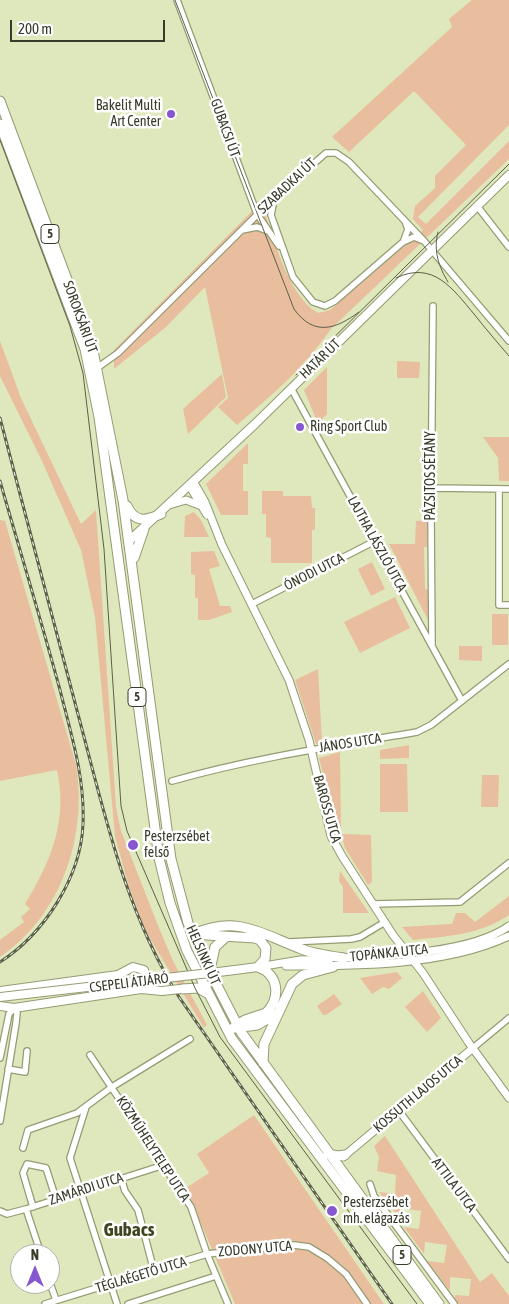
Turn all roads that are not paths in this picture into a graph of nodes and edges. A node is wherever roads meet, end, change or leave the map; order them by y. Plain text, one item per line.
1 (177, 0) edge
2 (0, 100) edge
3 (0, 124) edge
4 (509, 175) edge
5 (276, 196) junction
6 (477, 206) junction
7 (257, 214) junction
8 (403, 217) junction
9 (240, 231) junction
10 (270, 233) junction
11 (424, 241) junction
12 (403, 242) junction
13 (509, 247) edge
14 (432, 251) junction
15 (283, 252) junction
16 (433, 306) dead end
17 (506, 333) edge
18 (509, 342) edge
19 (97, 368) junction
20 (291, 388) junction
21 (191, 483) junction
22 (431, 488) junction
23 (499, 489) junction
24 (509, 489) edge
25 (123, 500) junction
26 (169, 505) junction
27 (199, 505) junction
28 (111, 510) junction
29 (161, 514) junction
30 (210, 520) junction
31 (144, 529) junction
32 (129, 541) junction
33 (375, 541) junction
34 (119, 564) junction
35 (132, 568) junction
36 (252, 604) junction
37 (509, 605) edge
38 (432, 646) junction
39 (509, 664) edge
40 (462, 702) junction
41 (311, 750) junction
42 (172, 781) dead end
43 (508, 866) edge
44 (162, 875) junction
45 (373, 904) junction
46 (385, 922) junction
47 (188, 923) junction
48 (509, 926) edge
49 (205, 930) junction
50 (194, 935) junction
51 (509, 936) edge
52 (226, 937) junction
53 (285, 942) junction
54 (187, 951) junction
55 (407, 952) junction
56 (344, 958) junction
57 (413, 959) junction
58 (194, 965) junction
59 (262, 967) junction
60 (333, 967) junction
61 (210, 972) junction
62 (149, 989) junction
63 (182, 989) junction
64 (0, 991) edge
65 (209, 995) junction
66 (0, 997) edge
67 (0, 1006) edge
68 (14, 1008) junction
69 (0, 1010) edge
70 (278, 1012) junction
71 (509, 1018) edge
72 (8, 1022) junction
73 (16, 1023) junction
74 (237, 1027) junction
75 (190, 1039) dead end
76 (472, 1048) junction
77 (27, 1051) dead end
78 (90, 1055) dead end
79 (0, 1058) edge
80 (263, 1063) junction
81 (8, 1068) junction
82 (112, 1087) junction
83 (509, 1098) edge
84 (86, 1107) junction
85 (399, 1111) junction
86 (0, 1121) edge
87 (23, 1148) dead end
88 (328, 1154) junction
89 (345, 1155) junction
90 (335, 1164) junction
91 (164, 1165) junction
92 (331, 1173) junction
93 (121, 1178) junction
94 (370, 1184) dead end
95 (80, 1190) junction
96 (56, 1199) junction
97 (33, 1207) junction
98 (26, 1209) junction
99 (0, 1211) edge
100 (37, 1244) edge
101 (207, 1254) junction
102 (509, 1259) edge
103 (154, 1271) junction
104 (216, 1276) junction
105 (413, 1283) junction
106 (111, 1285) junction
107 (54, 1294) edge
108 (56, 1300) junction
109 (45, 1304) edge
110 (117, 1304) edge
111 (128, 1304) edge
112 (228, 1304) edge
113 (367, 1304) edge
114 (426, 1304) edge
115 (430, 1304) edge
116 (439, 1304) edge
117 (454, 1304) edge

1 - 7 street, GUBACSI ÚT
2 - 19 main road, SOROKSÁRI ÚT / 5
3 - 28 main road, SOROKSÁRI ÚT / 5
4 - 6 main road, HATÁR ÚT
5 - 7 street, SZABADKAI ÚT
5 - 8 street, SZABADKAI ÚT
5 - 15 street, GUBACSI ÚT
6 - 13 street
6 - 14 main road, HATÁR ÚT
7 - 9 street, SZABADKAI ÚT
7 - 10 street, GUBACSI ÚT
8 - 11 street, SZABADKAI ÚT
8 - 12 street
9 - 10 street, SZABADKAI ÚT
9 - 19 street, SZABADKAI ÚT
10 - 15 street, GUBACSI ÚT
11 - 12 street
11 - 14 street
12 - 15 street, GUBACSI ÚT
14 - 17 street
14 - 20 main road, HATÁR ÚT
16 - 22 street, PÁZSITOS SÉTÁNY
17 - 18 street
19 - 25 main road, SOROKSÁRI ÚT / 5
20 - 21 main road, HATÁR ÚT
20 - 33 street, LAJTHA LÁSZLÓ UTCA
21 - 26 main road, HATÁR ÚT
21 - 27 street, BAROSS UTCA
21 - 30 street, BAROSS UTCA
22 - 23 street
22 - 38 street, PÁZSITOS SÉTÁNY
23 - 24 street
23 - 37 street
25 - 29 main road
25 - 32 main road, SOROKSÁRI ÚT / 5
26 - 27 street
26 - 29 main road, HATÁR ÚT
27 - 30 street, BAROSS UTCA
28 - 32 main road
28 - 34 main road, SOROKSÁRI ÚT / 5
29 - 31 main road, HATÁR ÚT
30 - 36 street, BAROSS UTCA
31 - 32 main road, HATÁR ÚT
31 - 35 main road
32 - 34 main road
32 - 35 main road, HELSINKI ÚT / 5
33 - 36 street, ÓNODI UTCA
33 - 38 street, LAJTHA LÁSZLÓ UTCA
34 - 44 main road, HELSINKI ÚT / 5
35 - 47 main road, HELSINKI ÚT / 5
36 - 41 street, BAROSS UTCA
38 - 40 street, LAJTHA LÁSZLÓ UTCA
39 - 40 street, JÁNOS UTCA
40 - 41 street, JÁNOS UTCA
41 - 42 street, JÁNOS UTCA
41 - 45 street, BAROSS UTCA
43 - 45 street
44 - 50 main road
44 - 54 main road, HELSINKI ÚT / 5
45 - 46 street, BAROSS UTCA
46 - 53 street, TOPÁNKA UTCA
46 - 55 street, BAROSS UTCA
47 - 49 main road
47 - 50 main road, HELSINKI ÚT / 5
48 - 55 street, TOPÁNKA UTCA
49 - 50 main road
49 - 53 main road
50 - 52 main road
50 - 54 main road
50 - 61 main road, HELSINKI ÚT / 5
51 - 57 street, TOPÁNKA UTCA
52 - 59 main road
52 - 61 main road
53 - 56 main road
54 - 58 main road, HELSINKI ÚT / 5
55 - 56 street, TOPÁNKA UTCA
55 - 57 street, BAROSS UTCA
56 - 59 street, TOPÁNKA UTCA
57 - 60 street, TOPÁNKA UTCA
57 - 76 street, BAROSS UTCA
58 - 63 main road
58 - 65 main road, HELSINKI ÚT / 5
59 - 60 street, TOPÁNKA UTCA
59 - 66 main road, CSEPELI ÁTJÁRÓ, bridge
59 - 74 main road
60 - 70 main road
61 - 74 main road, HELSINKI ÚT / 5
62 - 63 main road, bridge
62 - 64 main road
62 - 68 main road
63 - 65 main road
65 - 74 main road, HELSINKI ÚT / 5
67 - 68 main road
68 - 69 street
68 - 72 street
68 - 73 street
70 - 74 main road
70 - 80 main road
71 - 76 street, KOSSUTH LAJOS UTCA
72 - 73 street
72 - 79 street
73 - 81 street
74 - 80 main road, 5
74 - 92 main road, 5
75 - 82 street
76 - 83 street, BAROSS UTCA
76 - 85 street, KOSSUTH LAJOS UTCA
77 - 81 street
78 - 82 street, KÖZMŰHELYTELEP UTCA
80 - 88 main road, 5
81 - 86 street
82 - 84 street
82 - 91 street, KÖZMŰHELYTELEP UTCA
84 - 87 street
84 - 95 street
85 - 89 street, KOSSUTH LAJOS UTCA
85 - 102 street, ATTILA UTCA
88 - 89 main road
88 - 90 main road, 5
89 - 90 street, KOSSUTH LAJOS UTCA
90 - 92 street, KOSSUTH LAJOS UTCA
90 - 116 main road, 5
91 - 93 street, ZAMÁRDI UTCA
91 - 101 street, KÖZMŰHELYTELEP UTCA
92 - 105 main road, 5
93 - 95 street, ZAMÁRDI UTCA
93 - 103 street
94 - 117 street
95 - 96 street, ZAMÁRDI UTCA
95 - 106 street
96 - 97 street, ZAMÁRDI UTCA
96 - 97 street
97 - 98 street, ZAMÁRDI UTCA
98 - 99 street, ZAMÁRDI UTCA
98 - 100 street
101 - 103 street, TÉGLAÉGETŐ UTCA
101 - 104 street, KÖZMŰHELYTELEP UTCA
101 - 113 street, ZODONY UTCA
103 - 106 street, TÉGLAÉGETŐ UTCA
104 - 111 street
104 - 112 street, KÖZMŰHELYTELEP UTCA
105 - 114 main road
105 - 115 main road, 5
106 - 108 street, TÉGLAÉGETŐ UTCA
106 - 110 street
107 - 108 street
108 - 109 street, TÉGLAÉGETŐ UTCA

